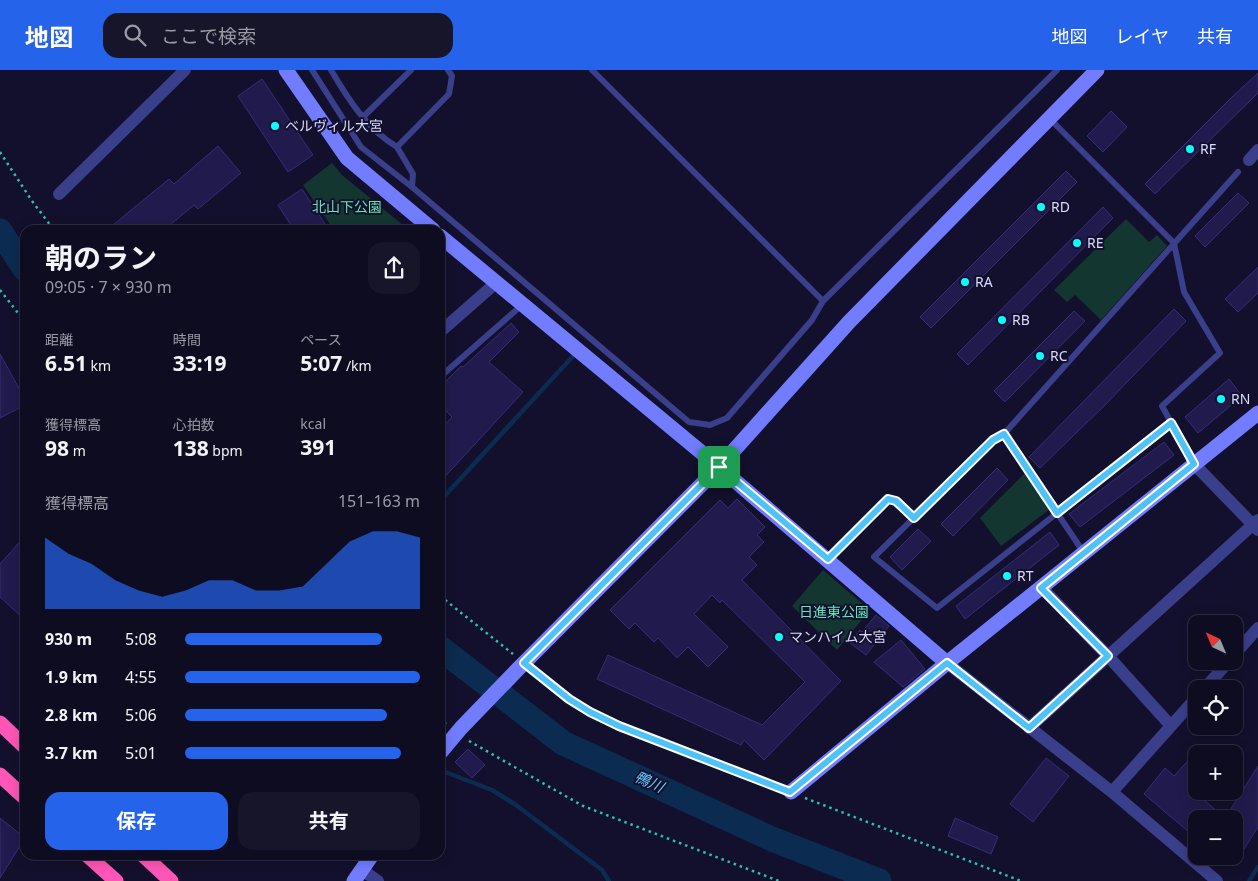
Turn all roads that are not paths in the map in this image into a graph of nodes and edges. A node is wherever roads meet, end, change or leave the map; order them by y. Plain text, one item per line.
1 (185, 70) edge
2 (286, 70) edge
3 (312, 70) edge
4 (331, 70) edge
5 (411, 70) edge
6 (448, 70) edge
7 (592, 70) edge
8 (1058, 70) edge
9 (1097, 70) edge
10 (363, 117) junction
11 (1050, 118) junction
12 (397, 147) junction
13 (1238, 172) dead end
14 (412, 187) junction
15 (59, 194) dead end
16 (427, 225) edge
17 (445, 240) edge
18 (1174, 243) junction
19 (497, 282) junction
20 (823, 301) junction
21 (523, 304) junction
22 (445, 328) edge
23 (445, 373) edge
24 (1258, 413) edge
25 (1171, 423) junction
26 (1004, 434) junction
27 (1194, 464) junction
28 (719, 467) junction
29 (1057, 513) junction
30 (914, 518) junction
31 (1256, 525) edge
32 (1084, 553) junction
33 (828, 559) junction
34 (1041, 588) junction
35 (1258, 628) edge
36 (1243, 645) edge
37 (1108, 656) junction
38 (947, 663) junction
39 (1220, 670) edge
40 (1212, 680) edge
41 (1188, 707) edge
42 (0, 724) edge
43 (1171, 726) junction
44 (1029, 728) junction
45 (20, 742) edge
46 (445, 748) edge
47 (0, 775) edge
48 (790, 792) road end
49 (1112, 792) junction
50 (20, 793) edge
51 (93, 860) edge
52 (148, 860) edge
53 (369, 860) edge
54 (358, 876) edge
55 (116, 881) edge
56 (171, 881) edge
57 (378, 881) edge
58 (1217, 881) edge

1 - 15 street
2 - 16 street
3 - 14 lane
4 - 10 lane
5 - 10 lane
6 - 12 lane
7 - 20 lane
8 - 20 lane
9 - 11 street
10 - 12 lane
11 - 18 lane
11 - 28 street
12 - 14 lane
13 - 18 lane
14 - 20 lane
17 - 19 street
18 - 25 lane
18 - 26 lane
19 - 21 street
19 - 22 street
21 - 23 lane
21 - 28 street
24 - 27 street
25 - 27 lane
25 - 29 lane
26 - 29 lane
26 - 30 lane
27 - 31 street
27 - 32 street
28 - 33 street
28 - 46 street
29 - 30 lane
29 - 32 lane
30 - 33 lane
31 - 37 street
32 - 34 street
33 - 38 street
34 - 37 street
34 - 38 street
35 - 36 street
37 - 43 street
37 - 44 street
38 - 44 street
38 - 48 street
39 - 40 street
41 - 43 street
42 - 45 highway
43 - 49 street
44 - 49 street
47 - 50 highway
49 - 58 street
51 - 55 highway
52 - 56 highway
53 - 54 street
54 - 57 street

